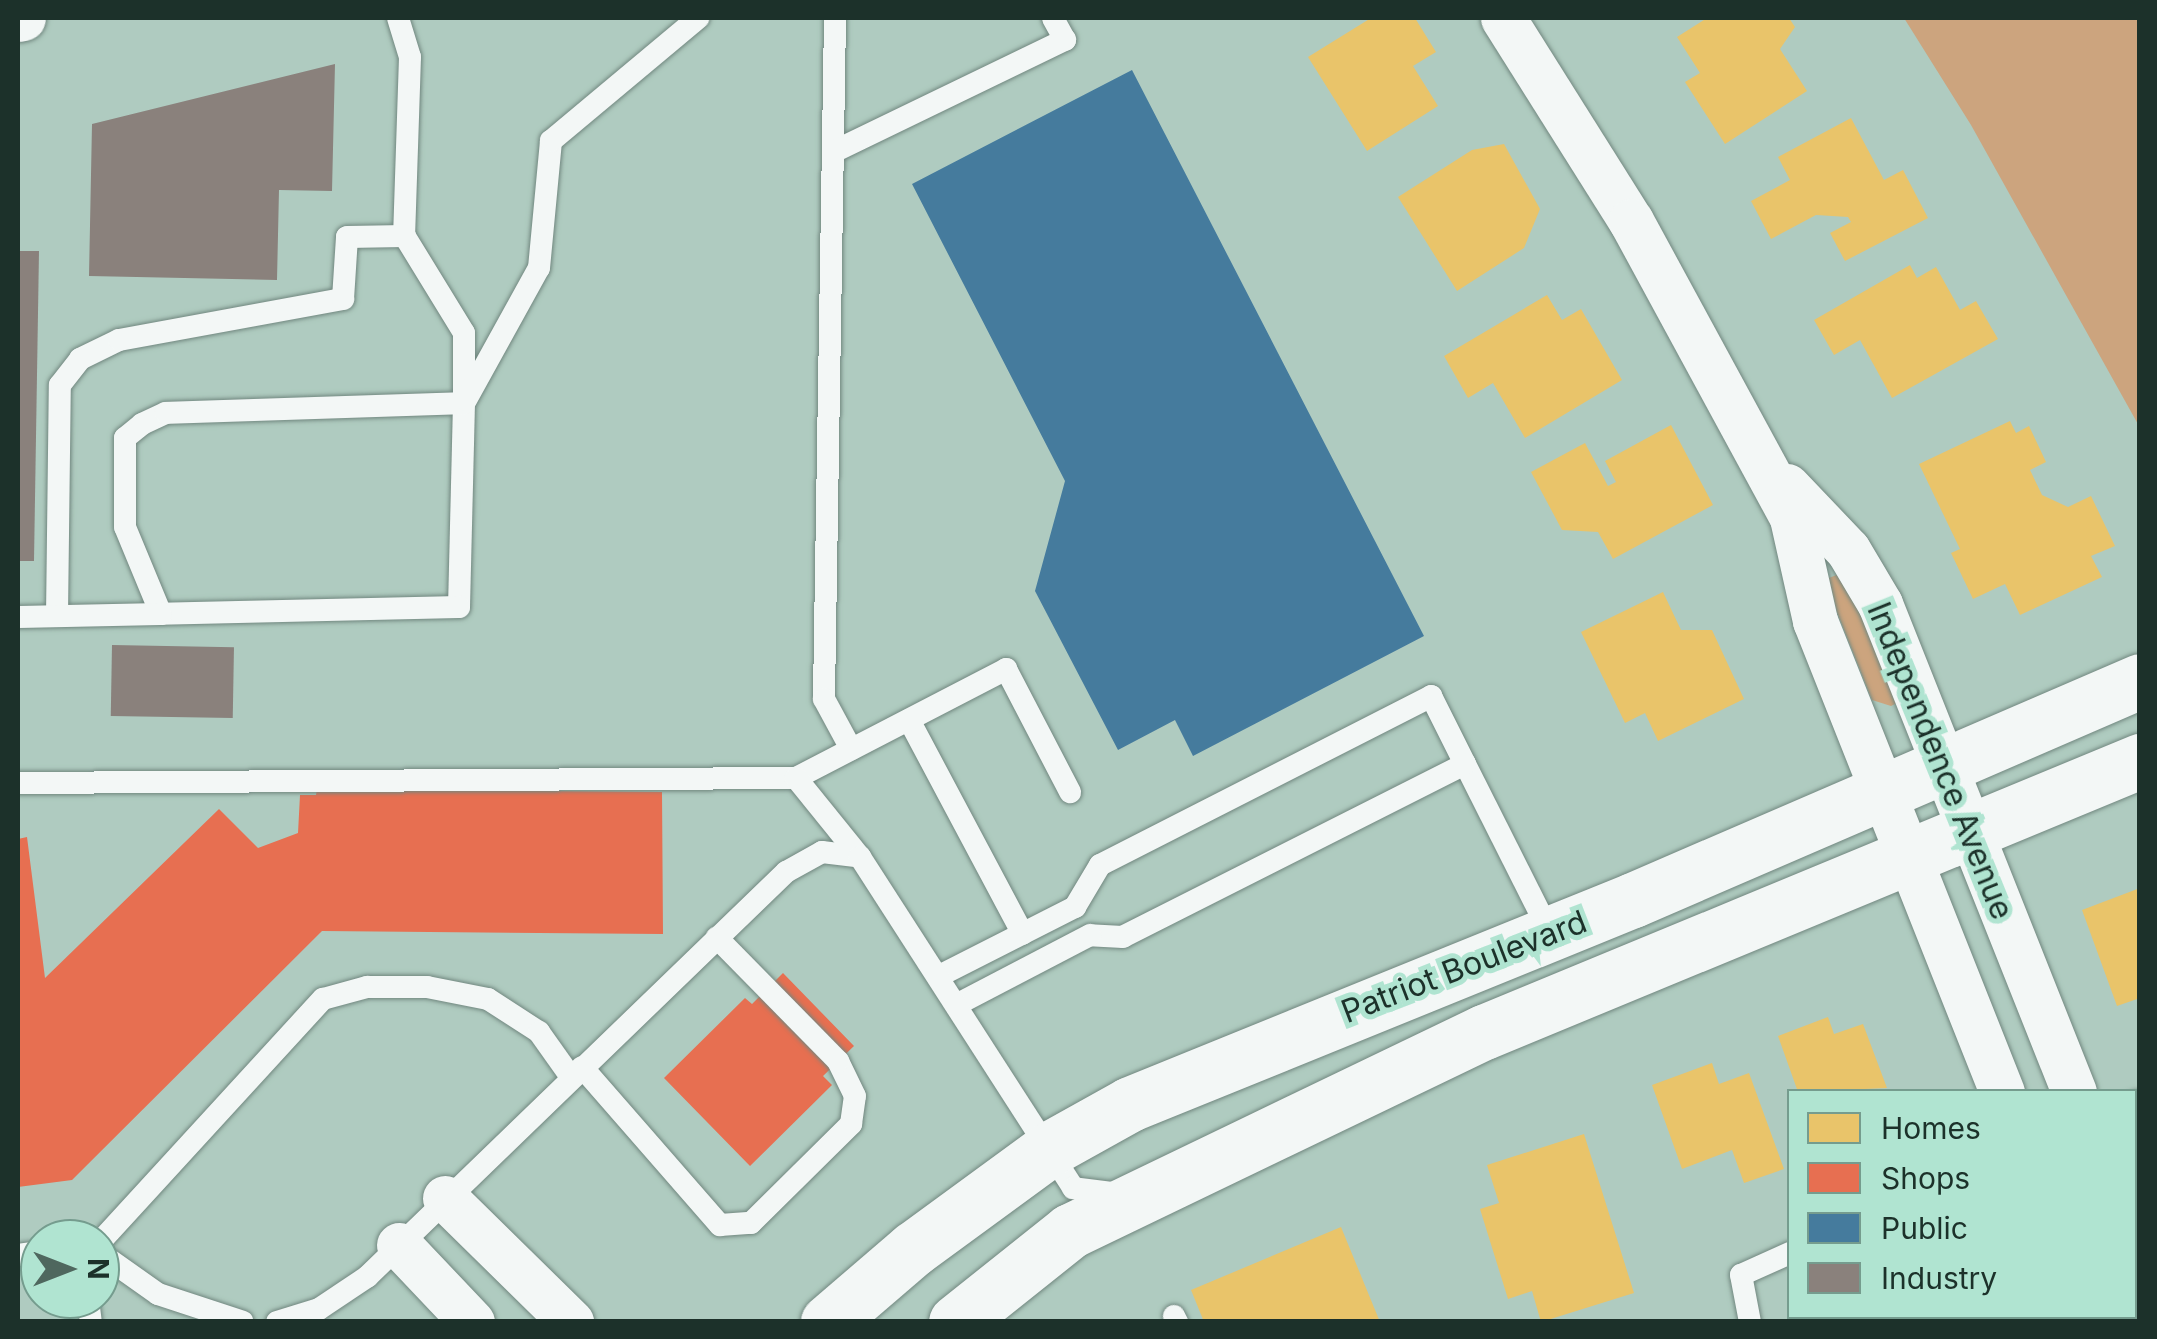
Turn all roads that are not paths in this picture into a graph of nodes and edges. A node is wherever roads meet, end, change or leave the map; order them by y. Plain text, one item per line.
1 (398, 18) edge
2 (698, 18) edge
3 (835, 18) edge
4 (1053, 18) edge
5 (1503, 18) edge
6 (833, 152) junction
7 (404, 236) junction
8 (464, 403) junction
9 (1762, 459) junction
10 (161, 614) junction
11 (58, 616) junction
12 (18, 617) edge
13 (2140, 681) edge
14 (909, 720) junction
15 (851, 749) junction
16 (2140, 761) edge
17 (1465, 764) junction
18 (1941, 764) junction
19 (796, 778) junction
20 (18, 783) edge
21 (1883, 790) junction
22 (1070, 792) dead end
23 (1967, 832) junction
24 (1908, 854) junction
25 (860, 857) junction
26 (1075, 907) junction
27 (1550, 933) junction
28 (1023, 934) junction
29 (1090, 935) junction
30 (717, 938) junction
31 (939, 976) junction
32 (956, 1006) junction
33 (577, 1072) junction
34 (2001, 1089) edge
35 (2073, 1089) edge
36 (1052, 1148) junction
37 (1139, 1196) junction
38 (445, 1198) junction
39 (120, 1220) edge
40 (399, 1245) junction
41 (1787, 1254) edge
42 (120, 1267) edge
43 (229, 1320) edge
44 (276, 1322) edge
45 (472, 1322) edge
46 (571, 1322) edge
47 (828, 1322) edge
48 (956, 1322) edge
49 (1750, 1322) edge

1 - 7 lane
2 - 8 lane
3 - 6 lane
4 - 6 lane
5 - 9 street, Independence Avenue
6 - 15 lane
7 - 8 lane
7 - 11 lane
8 - 10 lane
8 - 10 lane
9 - 18 street, Independence Avenue
9 - 21 street, Independence Avenue
10 - 11 lane
11 - 12 lane
13 - 18 main road, Patriot Boulevard
14 - 15 lane
14 - 22 lane
14 - 28 lane
15 - 19 lane
16 - 23 main road, Patriot Boulevard
17 - 26 lane
17 - 27 lane
17 - 29 lane
18 - 21 main road, Patriot Boulevard
18 - 23 street, Independence Avenue
19 - 20 lane
19 - 25 lane
21 - 24 street, Independence Avenue
21 - 27 main road, Patriot Boulevard
23 - 24 main road, Patriot Boulevard
23 - 35 street, Independence Avenue
24 - 34 street, Independence Avenue
24 - 37 main road, Patriot Boulevard
25 - 30 lane
25 - 31 lane
26 - 28 lane
26 - 29 lane
27 - 36 main road, Patriot Boulevard
28 - 31 lane
29 - 32 lane
30 - 33 lane
30 - 33 lane
31 - 32 lane
32 - 36 lane
33 - 38 lane
33 - 39 lane
36 - 37 lane
36 - 47 main road, Patriot Boulevard
37 - 48 main road, Patriot Boulevard
38 - 40 lane
38 - 46 street
40 - 44 lane
40 - 45 street
41 - 49 lane
42 - 43 lane

